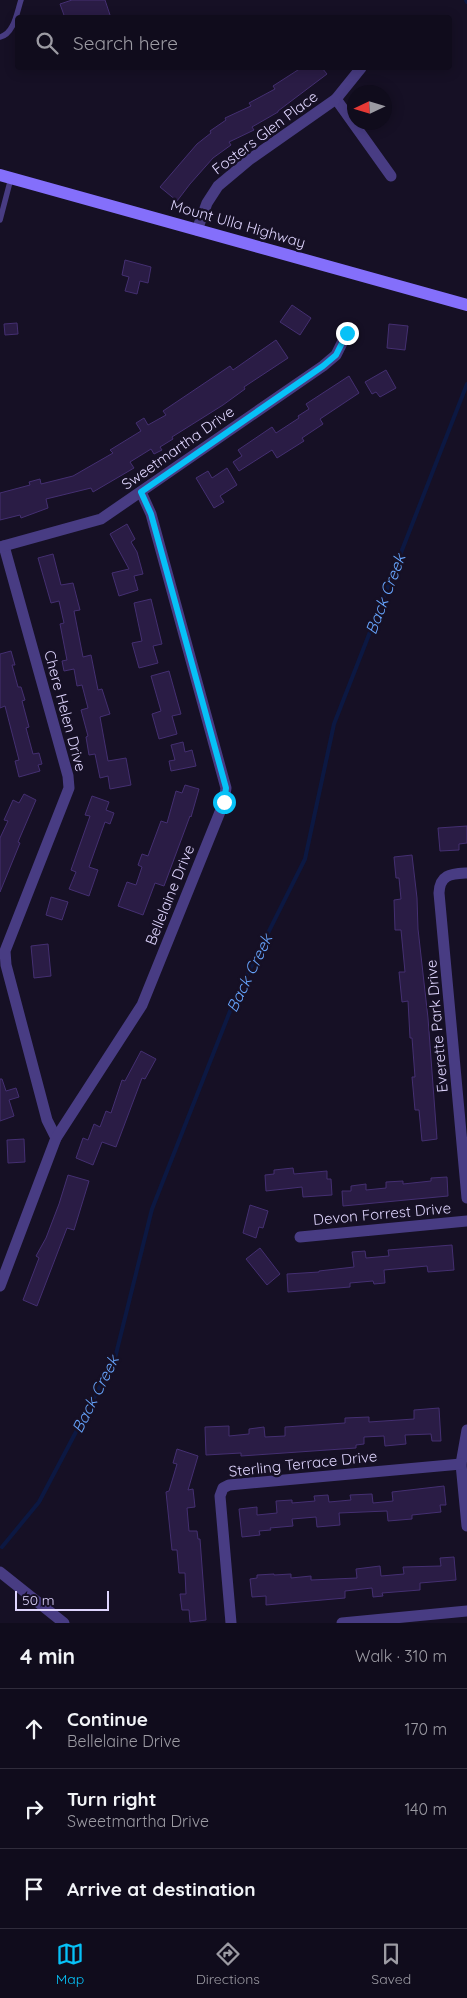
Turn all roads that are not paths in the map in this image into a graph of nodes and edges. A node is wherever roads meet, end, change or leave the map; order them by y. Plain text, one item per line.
1 (21, 0) edge
2 (16, 15) edge
3 (15, 18) edge
4 (0, 37) edge
5 (359, 70) edge
6 (336, 99) junction
7 (6, 176) edge
8 (391, 176) dead end
9 (0, 220) edge
10 (198, 230) junction
11 (467, 305) edge
12 (347, 333) dead end
13 (141, 492) junction
14 (2, 546) edge
15 (467, 873) edge
16 (56, 1138) junction
17 (467, 1198) edge
18 (467, 1222) edge
19 (300, 1237) dead end
20 (2, 1272) edge
21 (0, 1286) edge
22 (467, 1430) edge
23 (461, 1464) junction
24 (467, 1526) edge
25 (0, 1572) edge
26 (467, 1611) edge
27 (64, 1623) edge
28 (231, 1623) edge
29 (342, 1623) edge

1 - 2 lane
3 - 4 lane
5 - 6 street, Fosters Glen Place
6 - 8 street
6 - 10 street, Fosters Glen Place
7 - 9 lane
7 - 10 main road, Mount Ulla Highway
10 - 11 main road, Mount Ulla Highway
12 - 13 street, Sweetmartha Drive
13 - 14 street, Sweetmartha Drive
13 - 16 street, Bellelaine Drive
14 - 16 street, Chere Helen Drive
15 - 17 street, Everette Park Drive
16 - 20 street, Bellelaine Drive
18 - 19 street, Devon Forrest Drive
20 - 21 street, Bellelaine Drive
22 - 23 street
23 - 24 street
23 - 28 street, Sterling Terrace Drive
25 - 27 street
26 - 29 street

